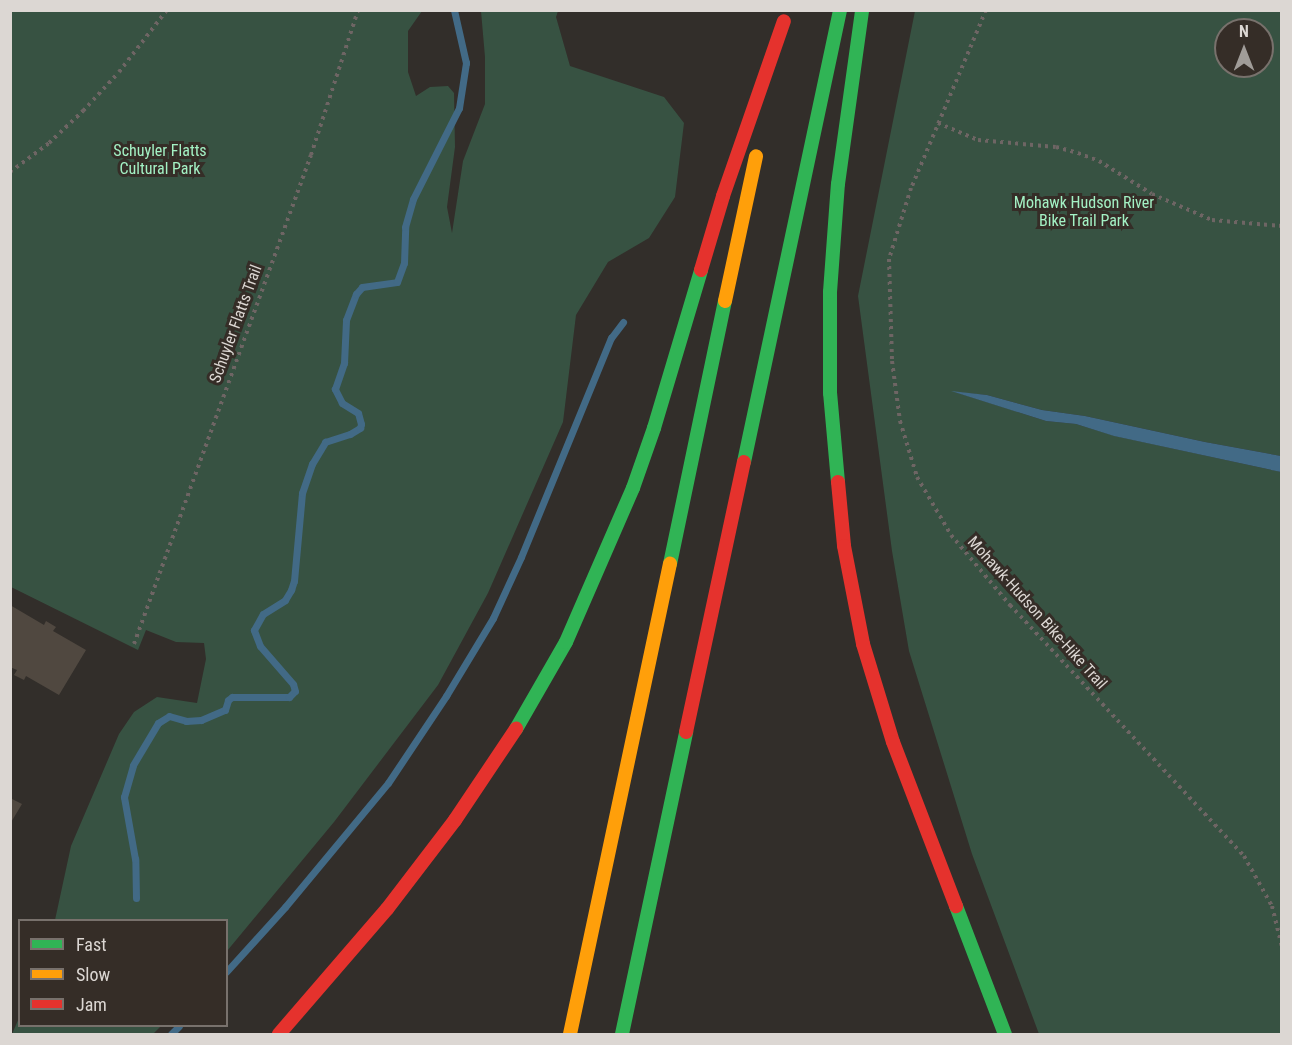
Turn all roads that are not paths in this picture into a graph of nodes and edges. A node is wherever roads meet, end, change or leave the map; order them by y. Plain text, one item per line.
1 (840, 10) edge
2 (862, 10) edge
3 (785, 16) edge
4 (279, 1035) edge
5 (570, 1035) edge
6 (622, 1035) edge
7 (1005, 1035) edge

1 - 6 highway
2 - 7 highway
3 - 4 highway
3 - 5 highway

